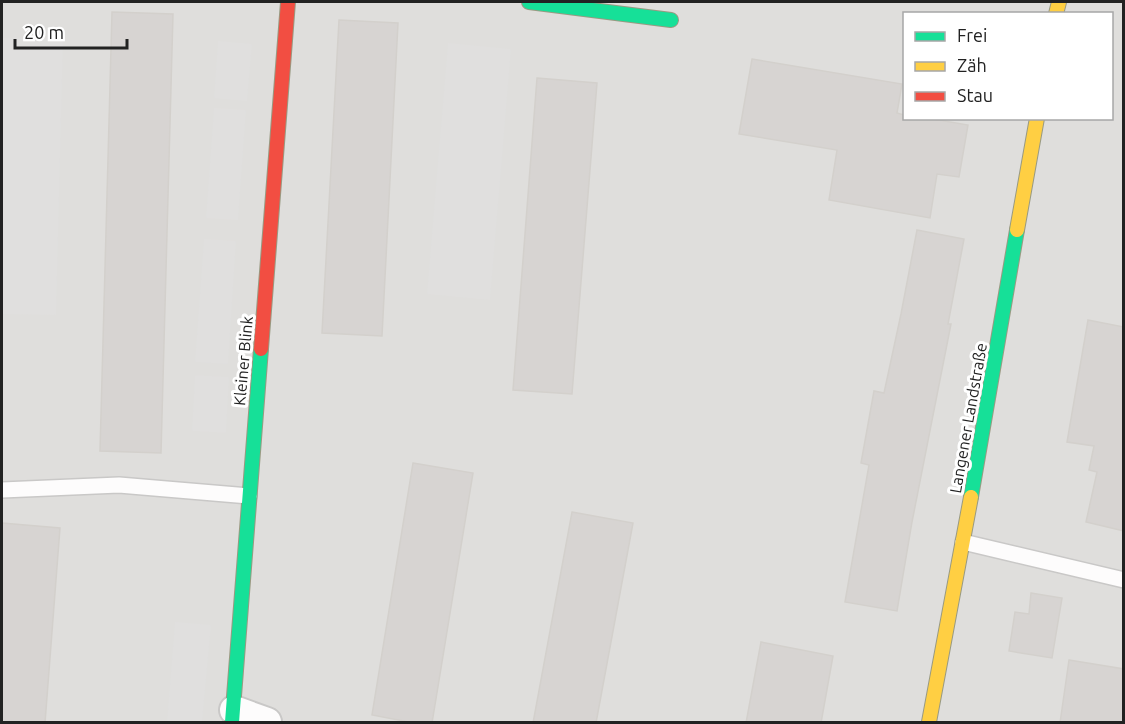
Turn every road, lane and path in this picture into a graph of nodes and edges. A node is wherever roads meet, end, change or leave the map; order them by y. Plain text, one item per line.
1 (288, 2) edge
2 (529, 2) edge
3 (671, 20) dead end
4 (1037, 120) edge
5 (2, 490) edge
6 (249, 496) junction
7 (963, 542) junction
8 (1124, 580) edge
9 (233, 716) edge
10 (267, 723) edge
11 (929, 723) edge

1 - 6 street, Kleiner Blink
2 - 3 street
4 - 7 street, Langener Landstraße
5 - 6 lane
6 - 9 street, Kleiner Blink
7 - 8 lane
7 - 11 street, Langener Landstraße
9 - 10 street

